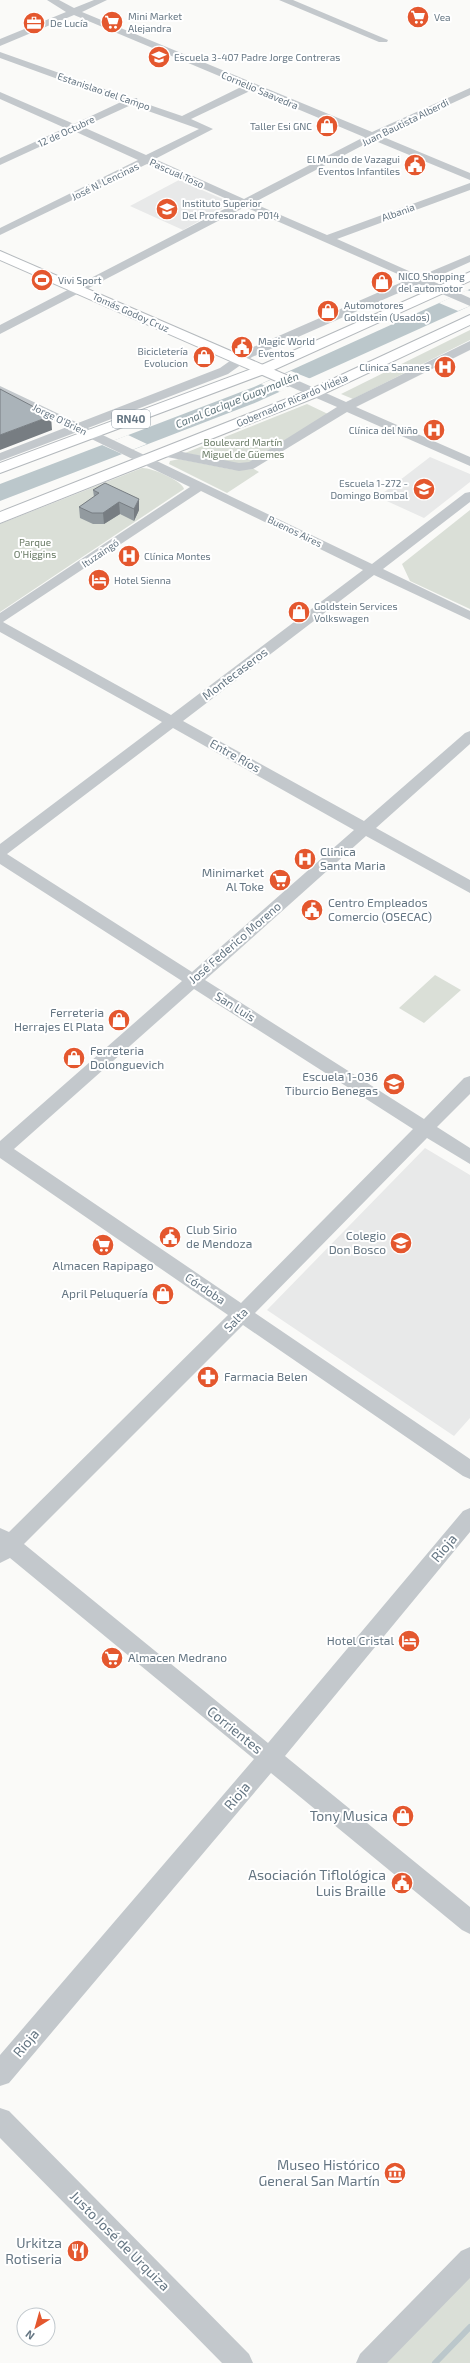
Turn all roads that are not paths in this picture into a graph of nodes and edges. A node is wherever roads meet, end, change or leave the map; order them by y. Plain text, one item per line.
1 (52, 0) edge
2 (102, 0) edge
3 (284, 0) edge
4 (74, 12) junction
5 (383, 40) dead end
6 (0, 43) edge
7 (0, 55) edge
8 (251, 86) junction
9 (470, 91) edge
10 (1, 96) edge
11 (133, 100) junction
12 (184, 119) junction
13 (74, 128) junction
14 (208, 129) joint
15 (373, 136) junction
16 (147, 160) junction
17 (0, 162) edge
18 (470, 177) edge
19 (470, 186) edge
20 (245, 204) junction
21 (0, 232) edge
22 (326, 239) junction
23 (0, 255) edge
24 (470, 258) edge
25 (470, 276) edge
26 (418, 280) junction
27 (440, 289) junction
28 (80, 290) junction
29 (463, 299) edge
30 (470, 319) edge
31 (0, 330) edge
32 (470, 345) edge
33 (239, 359) junction
34 (262, 370) junction
35 (288, 381) joint
36 (0, 390) edge
37 (314, 393) junction
38 (346, 407) junction
39 (85, 431) junction
40 (119, 447) joint
41 (167, 453) junction
42 (0, 457) edge
43 (147, 461) junction
44 (470, 462) edge
45 (0, 468) edge
46 (200, 486) junction
47 (470, 496) edge
48 (0, 518) edge
49 (374, 570) junction
50 (470, 616) edge
51 (0, 619) edge
52 (0, 626) edge
53 (173, 722) junction
54 (470, 736) edge
55 (364, 829) junction
56 (0, 852) edge
57 (0, 857) edge
58 (470, 887) edge
59 (192, 980) junction
60 (470, 1083) edge
61 (425, 1128) junction
62 (0, 1150) edge
63 (470, 1156) edge
64 (242, 1314) junction
65 (470, 1470) edge
66 (470, 1517) edge
67 (3, 1546) edge
68 (270, 1758) junction
69 (470, 1922) edge
70 (0, 2074) edge
71 (0, 2120) edge
72 (470, 2260) edge
73 (240, 2363) edge
74 (369, 2363) edge

1 - 4 street, Cornelio Saavedra
2 - 4 street
3 - 5 street
4 - 6 street
4 - 8 street, Cornelio Saavedra
7 - 11 street, Estanislao del Campo
8 - 12 street
8 - 15 street, Cornelio Saavedra
9 - 15 street, Juan Bautista Alberdi
10 - 13 street, Pascual Toso
11 - 12 street, Estanislao del Campo
11 - 13 street, 12 de Octubre
12 - 14 street, Estanislao del Campo
13 - 16 street, Pascual Toso
13 - 17 street, 12 de Octubre
14 - 16 street, José N. Lencinas
15 - 18 street, Cornelio Saavedra
15 - 20 street, Juan Bautista Alberdi
16 - 20 street, Pascual Toso
16 - 21 street, José N. Lencinas
19 - 22 street, Albania
20 - 22 street, Pascual Toso
20 - 28 street, Juan Bautista Alberdi
22 - 26 street, Pascual Toso
23 - 28 main road, Tomás Godoy Cruz
24 - 26 street
25 - 27 main road, RN40
26 - 27 street, Pascual Toso
26 - 33 street
27 - 29 street, Pascual Toso
27 - 34 main road, RN40
28 - 31 street, Juan Bautista Alberdi
28 - 33 main road, Tomás Godoy Cruz
30 - 37 main road, Gobernador Ricardo Videla
32 - 38 street
33 - 34 main road, Tomás Godoy Cruz
33 - 39 street
34 - 35 main road, Tomás Godoy Cruz
34 - 39 main road, RN40
35 - 37 street
36 - 39 street, Jorge O'Brien
37 - 38 street
37 - 41 main road, Gobernador Ricardo Videla
38 - 41 street
38 - 44 street
39 - 40 street, Jorge O'Brien
39 - 42 street
39 - 45 main road, RN40
40 - 43 street, Buenos Aires
41 - 43 main road, Gobernador Ricardo Videla
43 - 46 street, Buenos Aires
43 - 48 main road, Gobernador Ricardo Videla
46 - 49 street, Buenos Aires
46 - 51 street, Ituzaingó
47 - 49 street, Montecaseros
49 - 50 street, Buenos Aires
49 - 53 street, Montecaseros
52 - 53 street, Entre Ríos
53 - 55 street, Entre Ríos
53 - 56 street, Montecaseros
54 - 55 street, José Federico Moreno
55 - 58 street, Entre Ríos
55 - 59 street, José Federico Moreno
57 - 59 street, San Luis
59 - 61 street, San Luis
59 - 62 street, José Federico Moreno
60 - 61 street, Salta
61 - 63 street, San Luis
61 - 64 street, Salta
62 - 64 street, Córdoba
64 - 65 street, Córdoba
64 - 67 street, Salta
66 - 68 street, Rioja
67 - 68 street, Corrientes
68 - 69 street, Corrientes
68 - 70 street, Rioja
71 - 73 street, Justo José de Urquiza
72 - 74 street

